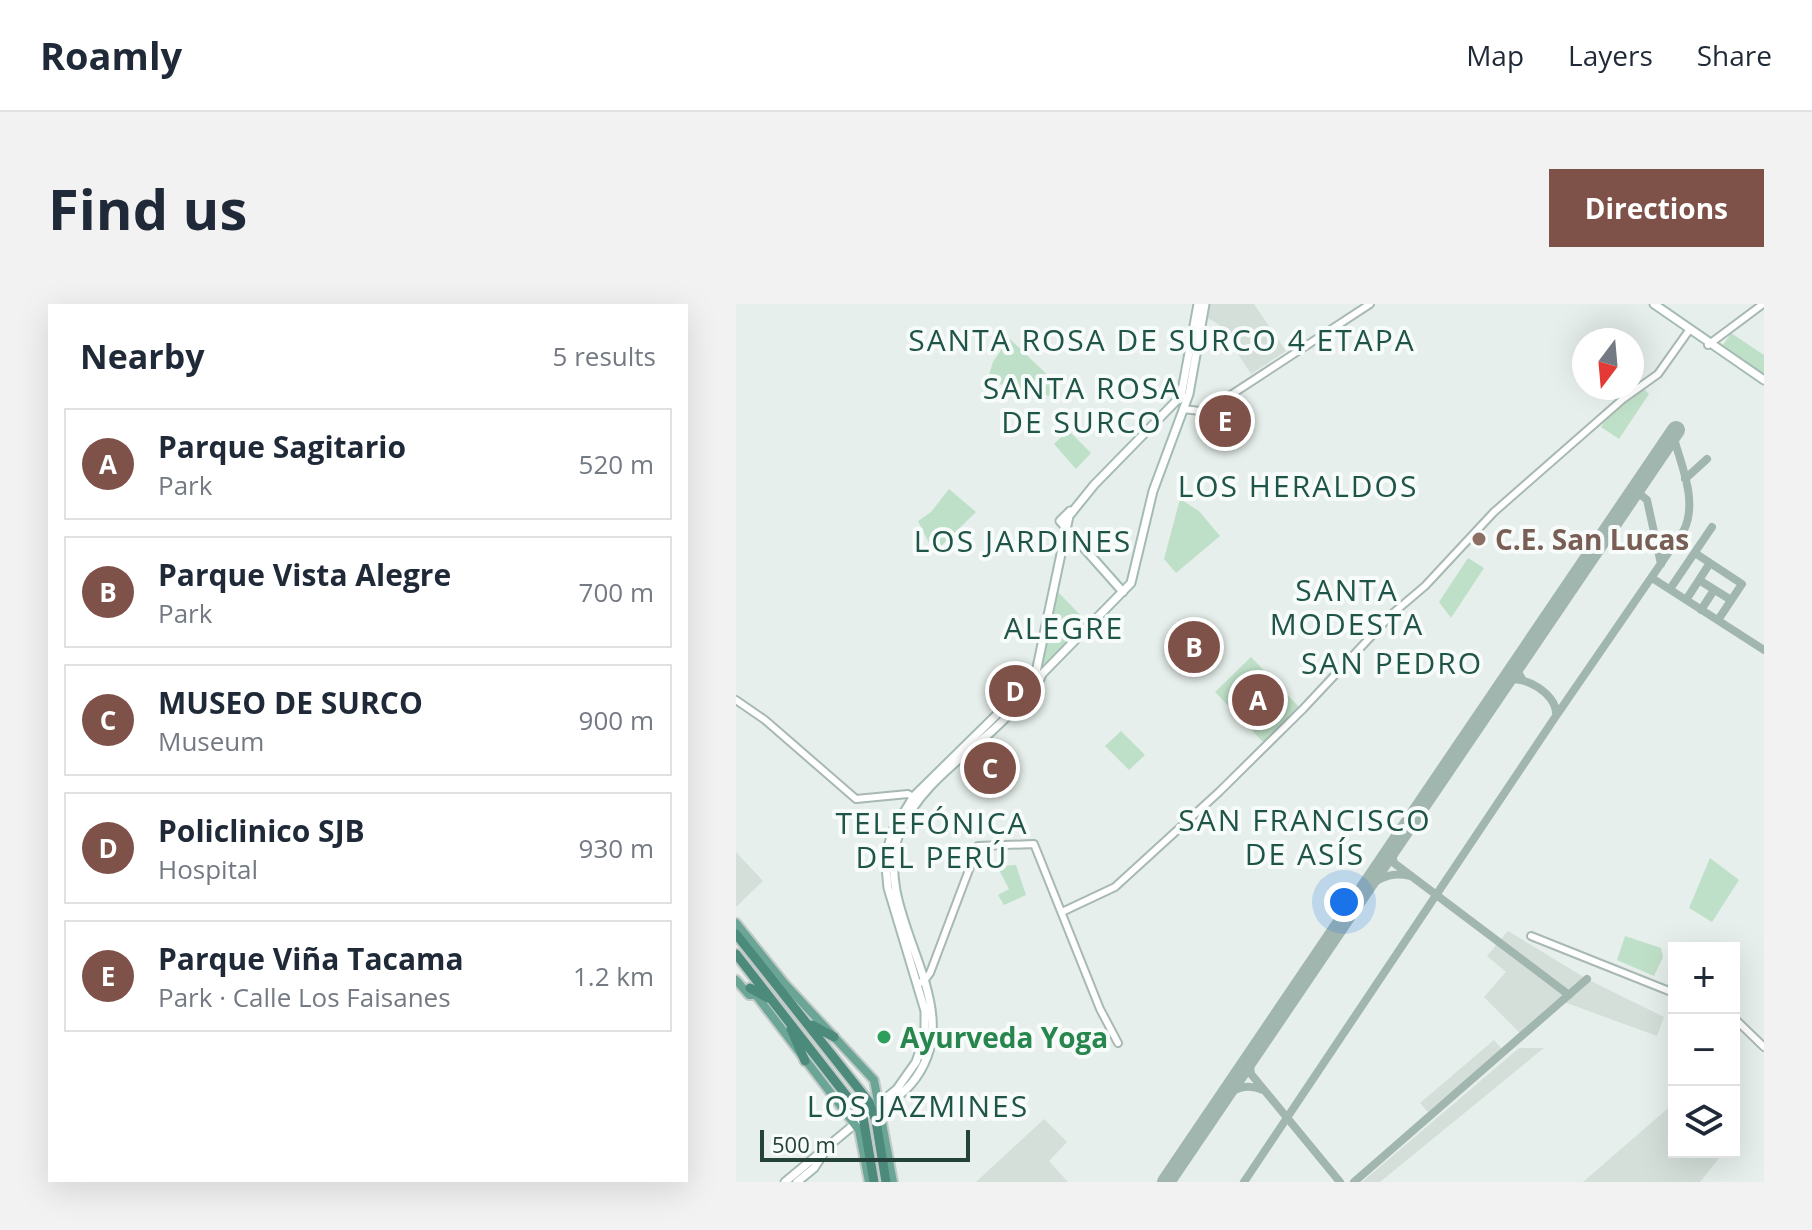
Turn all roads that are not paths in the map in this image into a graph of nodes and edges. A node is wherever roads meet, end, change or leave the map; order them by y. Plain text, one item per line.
1 (1198, 304) edge
2 (1205, 304) edge
3 (1370, 304) edge
4 (1647, 304) edge
5 (1654, 304) edge
6 (1763, 304) edge
7 (1199, 319) junction
8 (1688, 330) junction
9 (1709, 344) junction
10 (1194, 348) junction
11 (1764, 380) edge
12 (1183, 409) junction
13 (1063, 524) junction
14 (1123, 592) junction
15 (1037, 679) junction
16 (736, 700) edge
17 (888, 796) junction
18 (916, 799) junction
19 (906, 806) junction
20 (1062, 912) junction
21 (899, 913) junction
22 (736, 923) edge
23 (736, 934) edge
24 (1531, 936) dead end
25 (736, 954) edge
26 (770, 966) junction
27 (736, 980) edge
28 (920, 982) junction
29 (750, 988) dead end
30 (779, 988) junction
31 (1668, 991) edge
32 (773, 1001) junction
33 (787, 1019) junction
34 (808, 1024) junction
35 (1740, 1024) edge
36 (834, 1037) junction
37 (1118, 1043) dead end
38 (1764, 1047) edge
39 (805, 1061) junction
40 (877, 1108) junction
41 (859, 1122) junction
42 (785, 1182) edge
43 (797, 1182) edge
44 (872, 1182) edge
45 (886, 1182) edge
46 (893, 1182) edge

1 - 7 main road
2 - 7 main road
3 - 12 street
4 - 8 main road
5 - 8 main road
6 - 9 street
7 - 10 main road
8 - 9 main road
8 - 20 street
9 - 11 main road
10 - 12 main road
10 - 13 main road
12 - 14 main road
13 - 14 main road
13 - 15 main road
14 - 15 main road
15 - 18 main road
16 - 17 street
17 - 18 street
17 - 19 street
18 - 19 main road
18 - 21 main road
19 - 21 main road
20 - 28 street
20 - 37 street
21 - 28 main road
22 - 26 main road
23 - 30 highway
24 - 31 street
25 - 32 highway
26 - 30 highway
26 - 36 main road
27 - 39 main road
28 - 40 main road
29 - 32 highway
30 - 34 highway
32 - 33 highway
33 - 39 highway
33 - 41 highway
34 - 36 highway
34 - 40 highway
35 - 38 street
36 - 40 main road
39 - 41 main road
40 - 41 main road
40 - 45 highway
40 - 46 main road
41 - 42 main road
41 - 43 main road
41 - 44 highway

